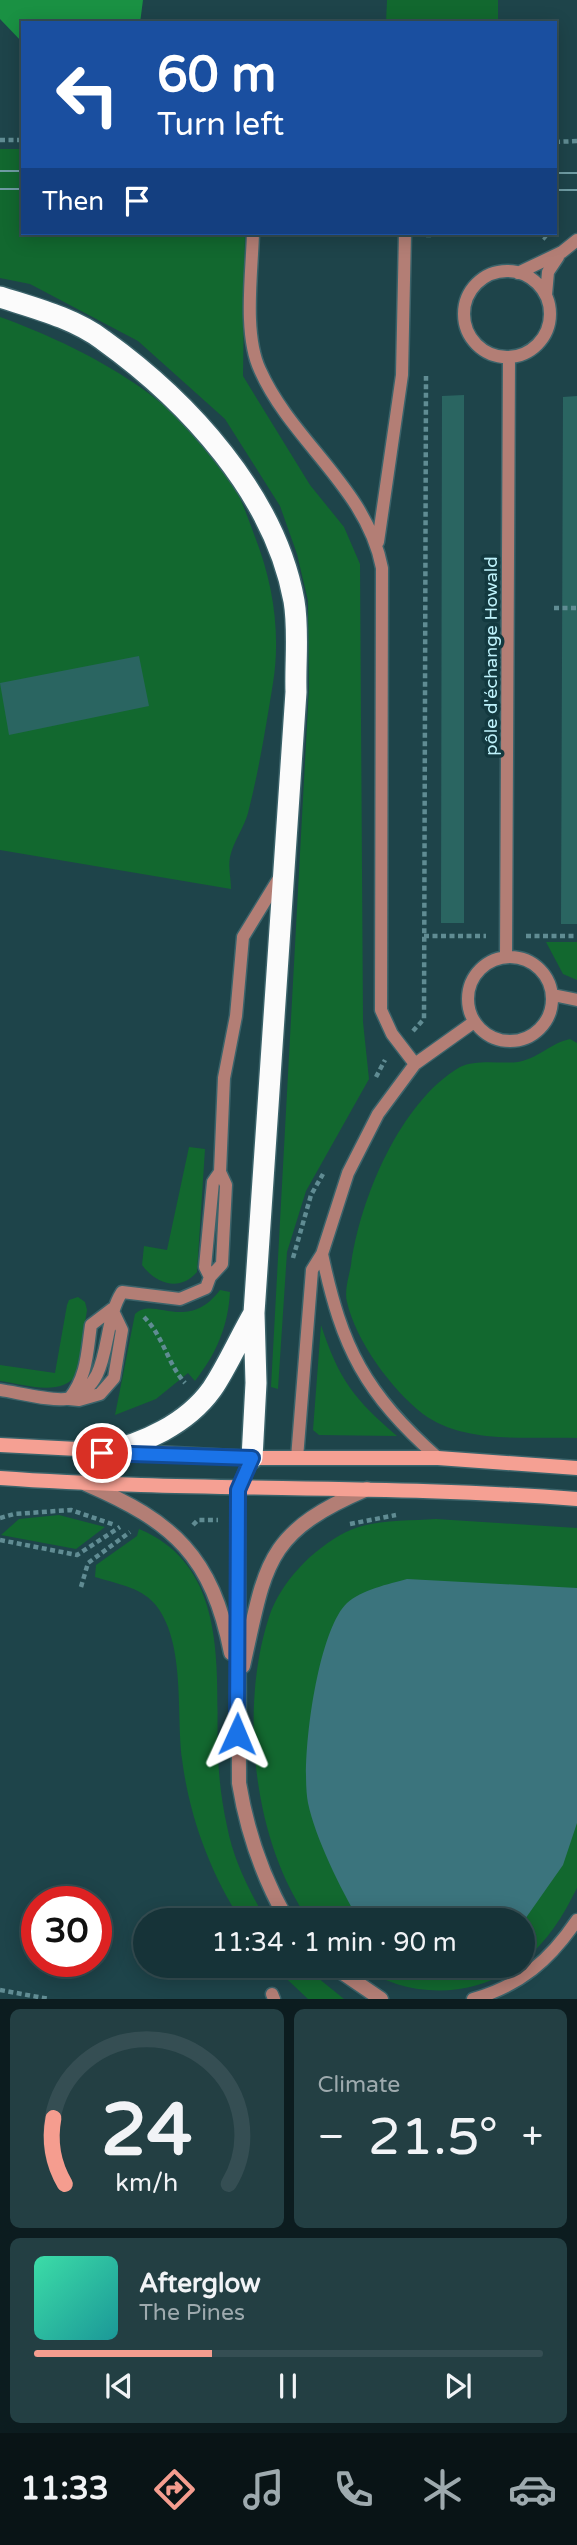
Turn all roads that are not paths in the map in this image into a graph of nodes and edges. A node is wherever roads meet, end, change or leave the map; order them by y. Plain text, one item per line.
1 (253, 235) edge
2 (405, 235) edge
3 (577, 240) edge
4 (562, 252) junction
5 (518, 273) junction
6 (545, 295) junction
7 (0, 297) edge
8 (509, 357) junction
9 (378, 546) junction
10 (282, 873) junction
11 (506, 956) junction
12 (553, 995) junction
13 (577, 1000) edge
14 (474, 1022) junction
15 (415, 1064) junction
16 (322, 1254) junction
17 (254, 1313) junction
18 (0, 1390) edge
19 (0, 1445) edge
20 (102, 1453) junction
21 (252, 1458) junction
22 (297, 1458) junction
23 (438, 1458) junction
24 (576, 1468) edge
25 (0, 1478) edge
26 (86, 1484) junction
27 (368, 1489) junction
28 (238, 1490) junction
29 (575, 1499) edge
30 (238, 1687) junction
31 (280, 1908) edge
32 (577, 1920) edge
33 (350, 1978) edge
34 (381, 1999) edge
35 (473, 1999) edge

1 - 9 lane
2 - 9 lane
3 - 4 lane
4 - 5 lane
4 - 6 lane
5 - 6 lane
5 - 8 lane
6 - 8 lane
7 - 10 highway
8 - 11 lane, pôle d'échange Howald
9 - 15 lane
10 - 17 highway
10 - 18 lane
11 - 12 lane
11 - 14 lane
12 - 13 lane
12 - 14 lane
14 - 15 lane
15 - 16 lane
16 - 22 lane
16 - 23 lane
17 - 20 highway
17 - 21 highway
19 - 20 main road
20 - 21 main road
21 - 22 main road
21 - 28 main road
22 - 23 main road
23 - 24 main road
25 - 26 main road
26 - 28 main road
26 - 30 street
27 - 28 main road
27 - 29 main road
27 - 30 street
28 - 30 street
30 - 31 street
32 - 35 lane
33 - 34 street

